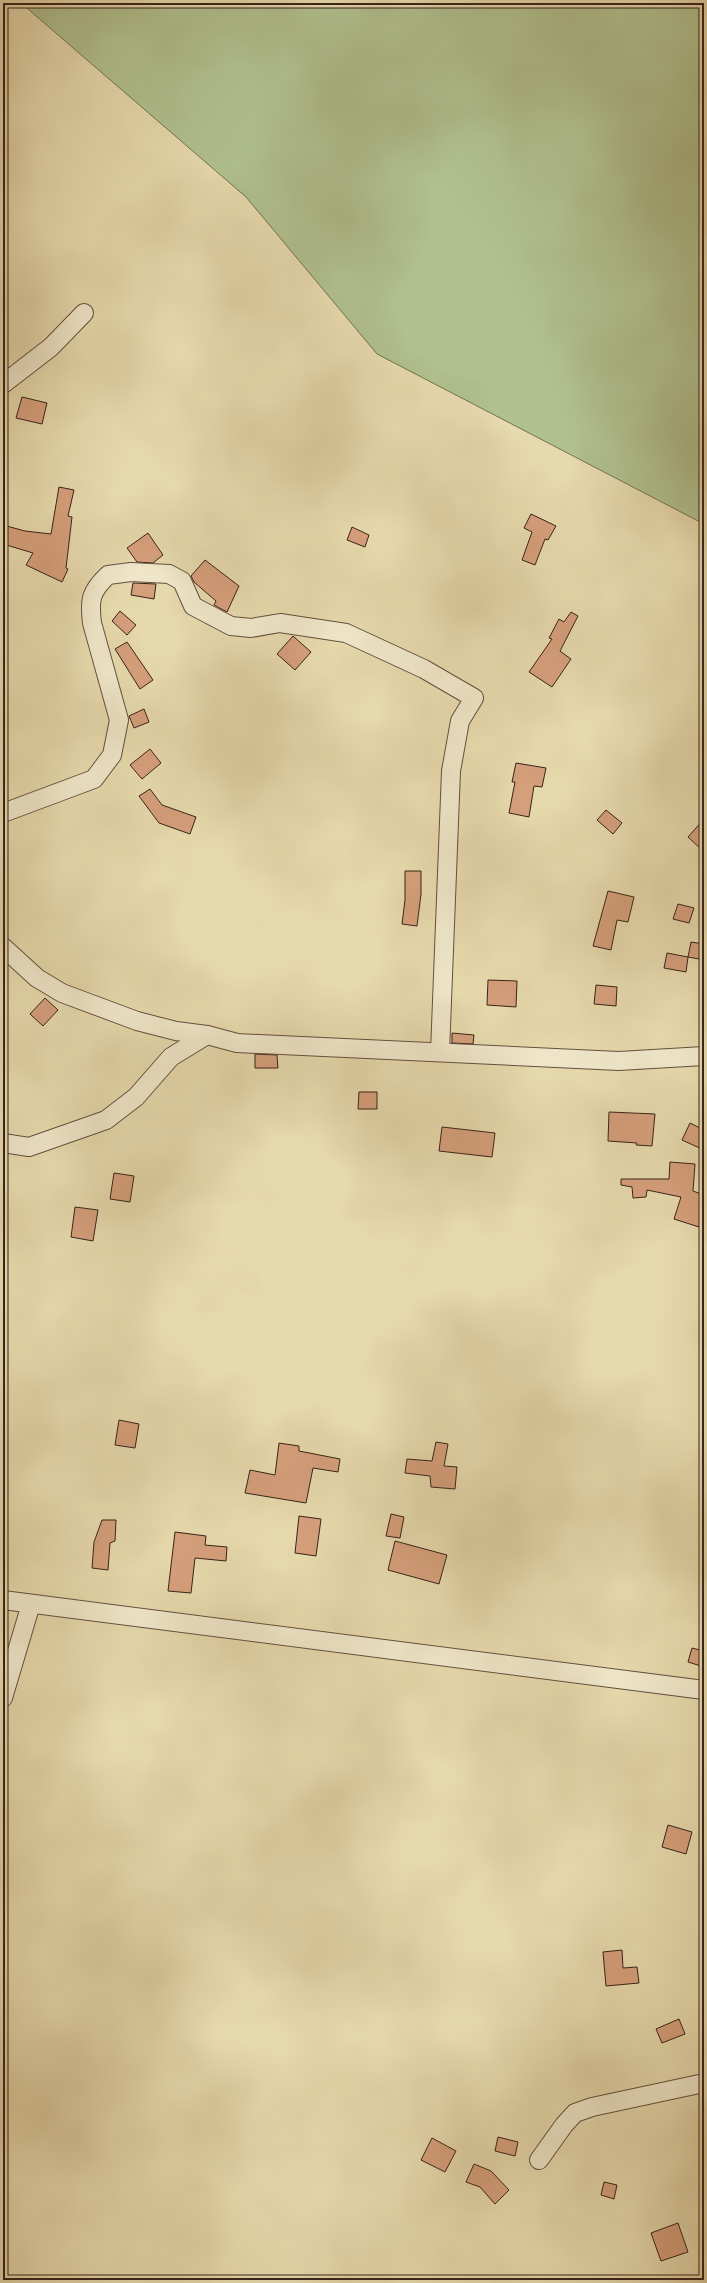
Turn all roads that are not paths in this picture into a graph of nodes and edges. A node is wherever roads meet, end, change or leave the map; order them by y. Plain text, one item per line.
1 (84, 313) dead end
2 (3, 384) edge
3 (3, 813) edge
4 (3, 947) edge
5 (207, 1035) junction
6 (440, 1052) junction
7 (704, 1056) edge
8 (3, 1143) edge
9 (3, 1600) edge
10 (31, 1604) junction
11 (704, 1690) edge
12 (3, 1698) edge
13 (704, 2083) edge
14 (539, 2160) dead end

1 - 2 street
3 - 6 street
4 - 5 street
5 - 6 street
5 - 8 street
6 - 7 street
9 - 10 street
10 - 11 street
10 - 12 street
13 - 14 street

